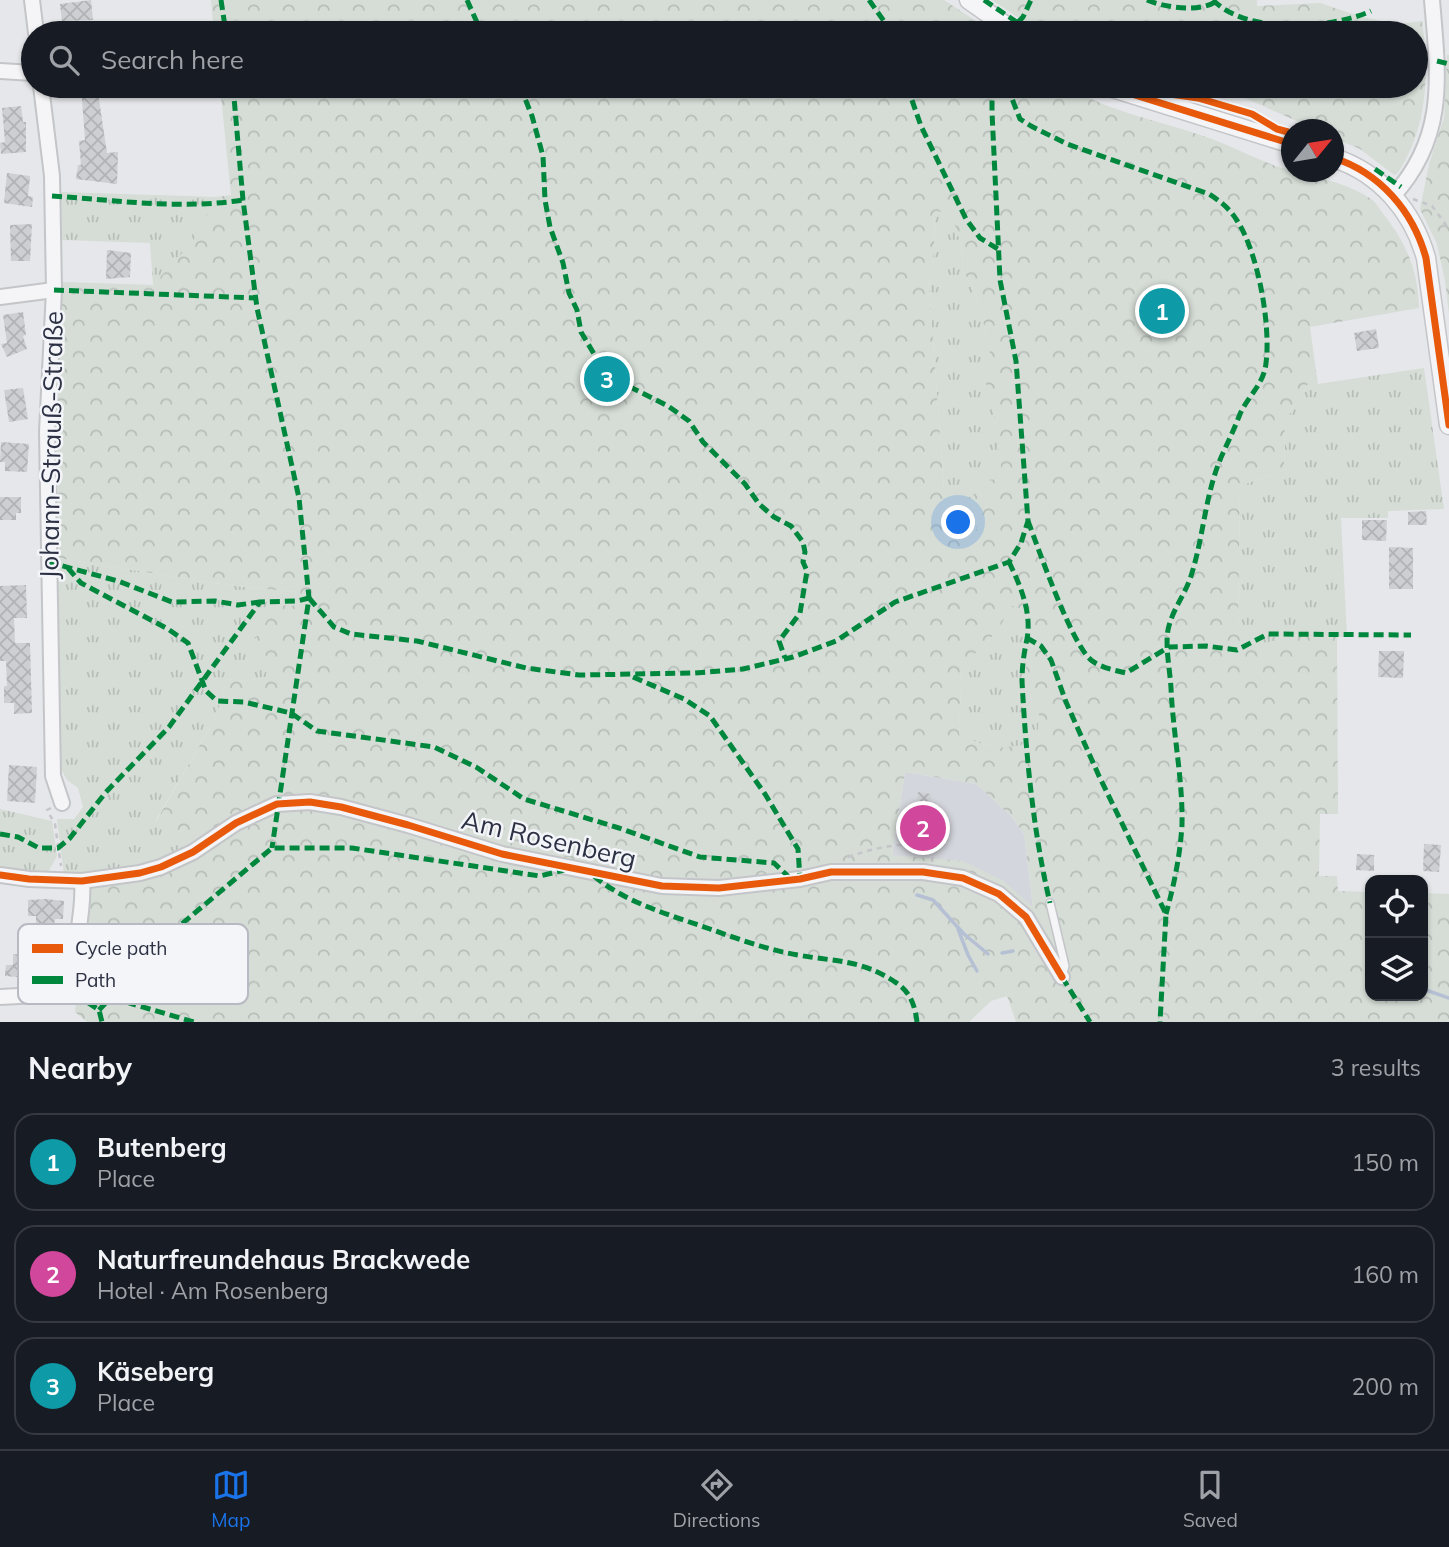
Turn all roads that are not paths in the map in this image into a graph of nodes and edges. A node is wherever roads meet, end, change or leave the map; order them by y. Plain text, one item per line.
1 (32, 0) edge
2 (969, 0) edge
3 (1432, 0) edge
4 (35, 21) edge
5 (999, 21) edge
6 (0, 71) edge
7 (21, 72) edge
8 (42, 98) edge
9 (1144, 98) edge
10 (1281, 141) edge
11 (1344, 163) edge
12 (1397, 192) junction
13 (54, 290) junction
14 (0, 297) edge
15 (1449, 425) edge
16 (62, 803) road end
17 (0, 874) edge
18 (82, 881) junction
19 (1050, 903) dead end
20 (79, 924) edge
21 (1062, 977) joint
22 (18, 996) edge
23 (0, 997) edge

1 - 4 street
2 - 5 street
3 - 12 street
6 - 7 street
8 - 13 street, Johann-Strauß-Straße
9 - 10 street
11 - 12 street
12 - 15 street
13 - 14 street
13 - 16 street, Johann-Strauß-Straße
17 - 18 street, Am Rosenberg
18 - 20 street
18 - 21 street, Am Rosenberg
19 - 21 lane
22 - 23 street

